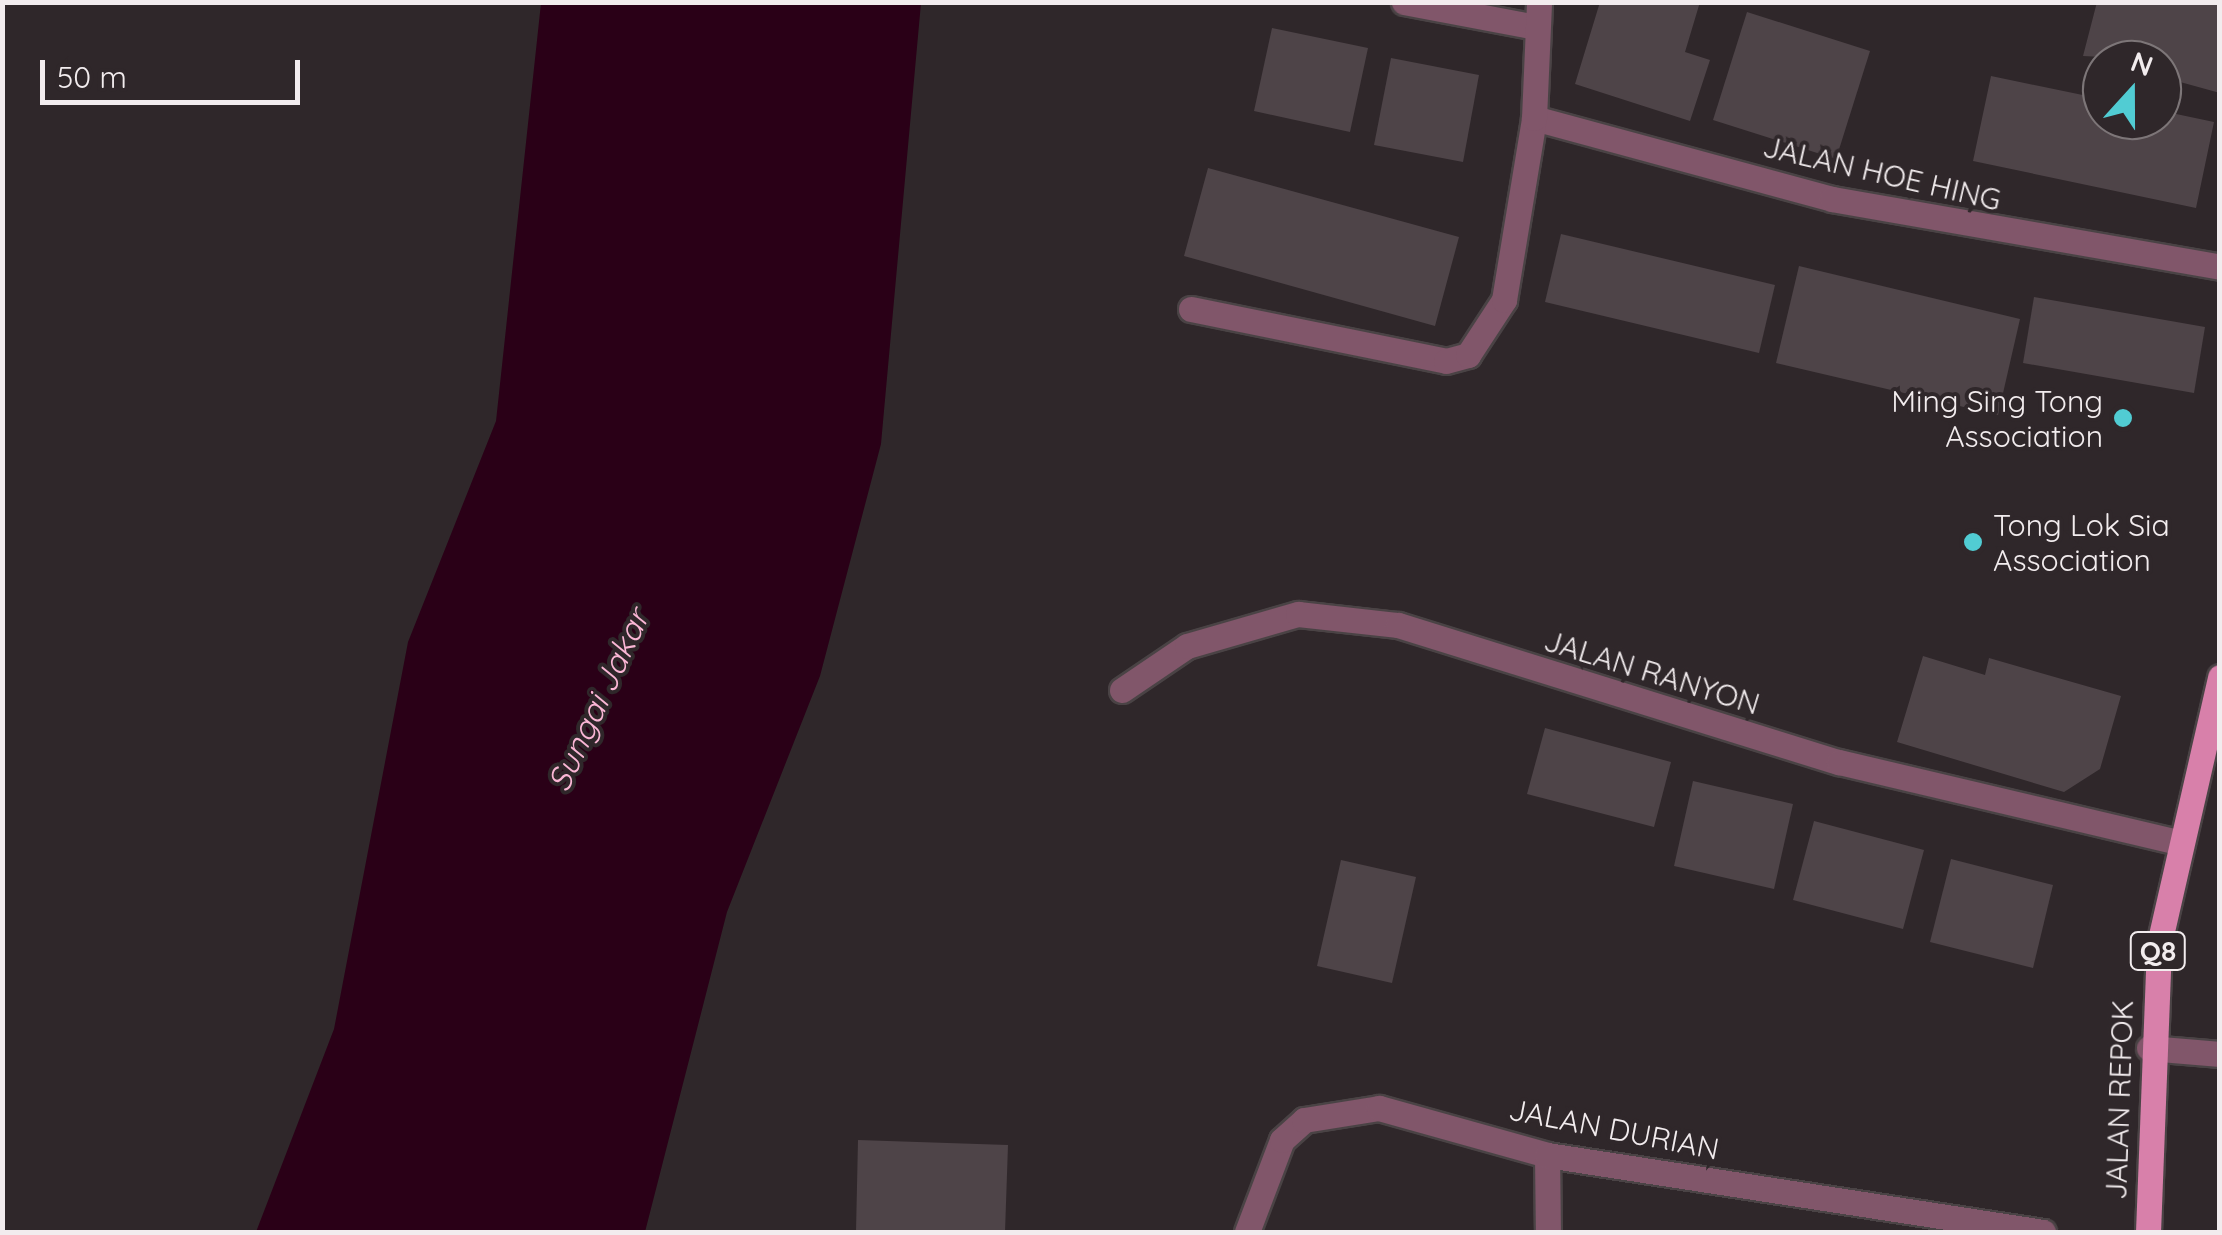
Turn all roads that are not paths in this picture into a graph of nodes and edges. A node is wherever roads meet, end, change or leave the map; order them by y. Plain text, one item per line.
1 (1404, 2) edge
2 (1538, 15) edge
3 (1534, 118) junction
4 (2220, 267) edge
5 (1191, 309) dead end
6 (2220, 677) edge
7 (1122, 690) dead end
8 (2177, 842) junction
9 (2149, 1048) junction
10 (2220, 1054) edge
11 (1547, 1155) junction
12 (1893, 1221) edge
13 (1247, 1232) edge
14 (1548, 1232) edge
15 (2043, 1232) edge
16 (2148, 1232) edge

1 - 2 street
2 - 3 street
3 - 4 street, JALAN HOE HING
3 - 5 street
6 - 8 main road, JALAN REPOK / Q8
7 - 8 street, JALAN RANYON
8 - 9 main road, JALAN REPOK / Q8
9 - 10 street
9 - 16 main road, JALAN REPOK / Q8
11 - 12 street, JALAN DURIAN
11 - 13 street, JALAN DURIAN
11 - 14 street
12 - 15 street, JALAN DURIAN

